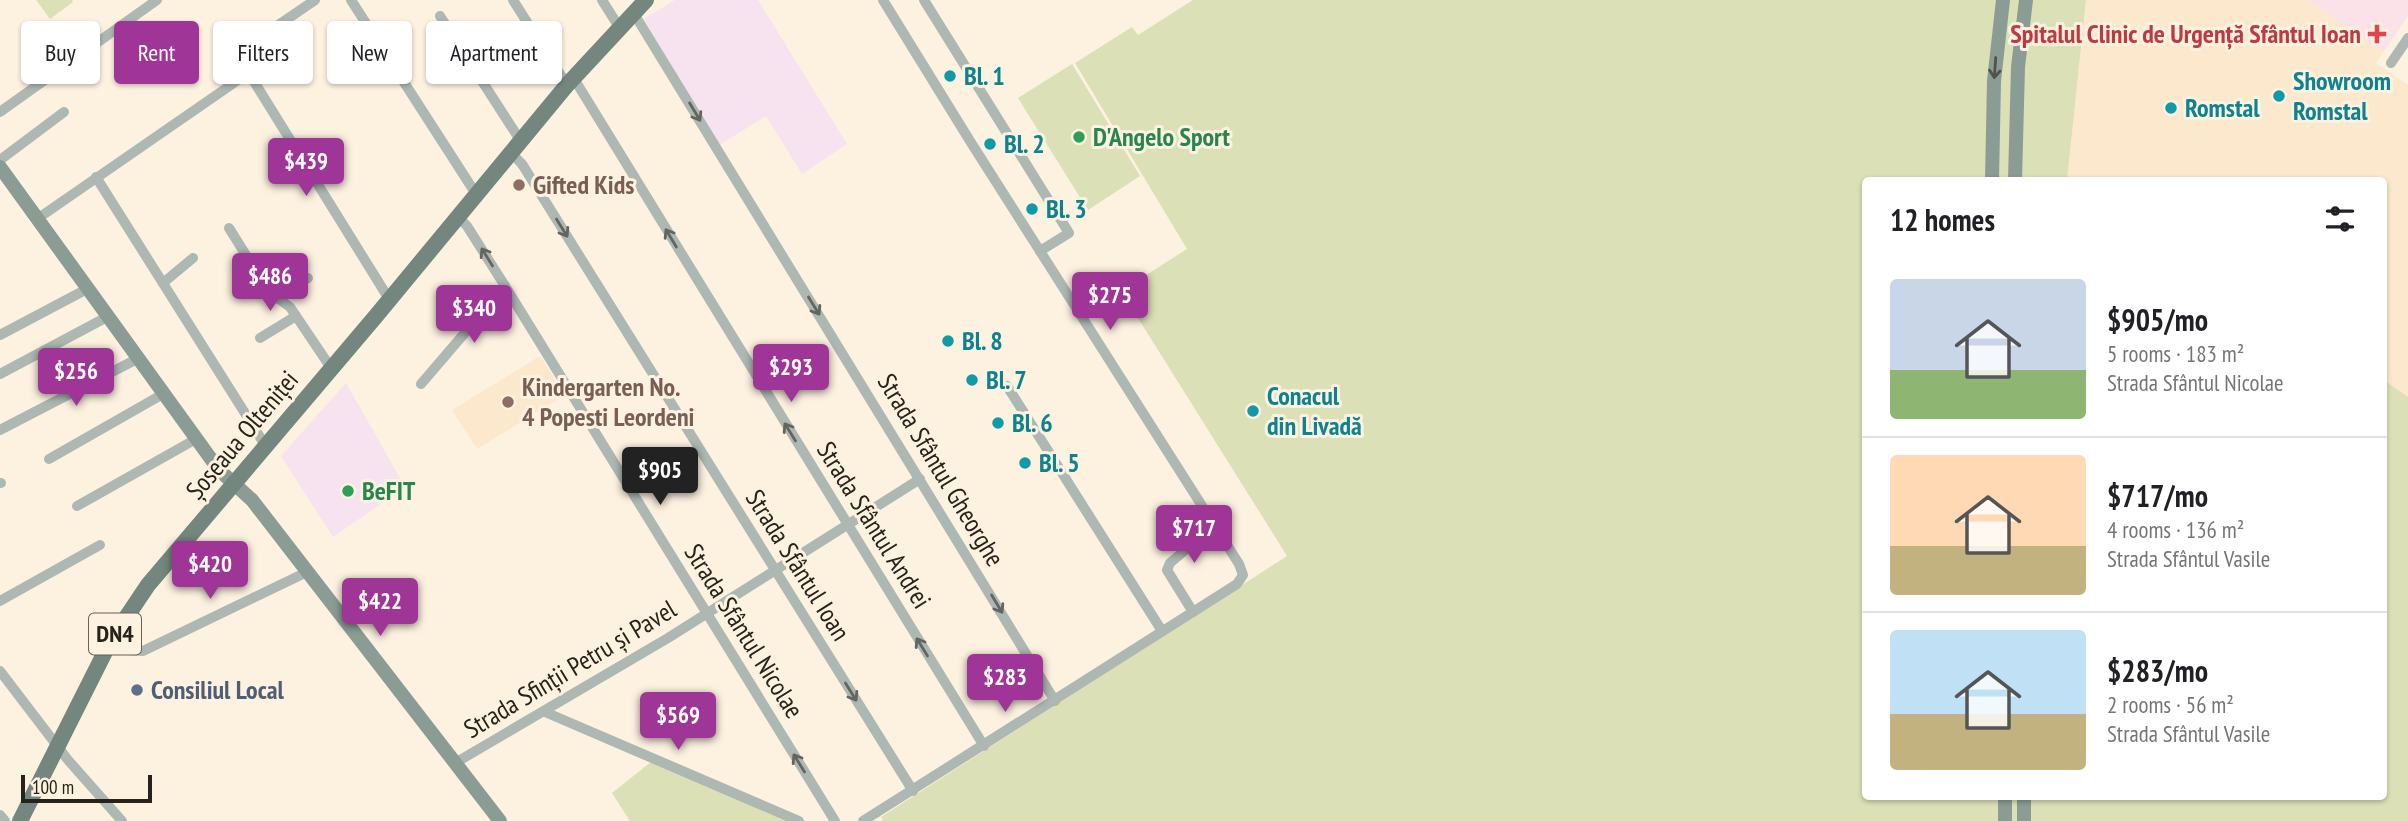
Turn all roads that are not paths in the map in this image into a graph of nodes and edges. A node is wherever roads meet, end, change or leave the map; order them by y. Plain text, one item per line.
1 (157, 0) edge
2 (315, 0) edge
3 (351, 0) edge
4 (513, 0) edge
5 (602, 0) edge
6 (646, 0) edge
7 (883, 0) edge
8 (924, 0) edge
9 (2003, 0) edge
10 (2026, 0) edge
11 (634, 12) junction
12 (440, 16) dead end
13 (284, 21) edge
14 (443, 21) edge
15 (619, 27) junction
16 (2408, 38) edge
17 (2391, 63) dead end
18 (570, 81) junction
19 (480, 84) edge
20 (0, 112) edge
21 (64, 112) dead end
22 (515, 146) junction
23 (0, 160) edge
24 (0, 167) edge
25 (96, 177) junction
26 (1992, 177) edge
27 (2015, 177) edge
28 (475, 194) junction
29 (457, 216) junction
30 (37, 219) junction
31 (229, 228) dead end
32 (1040, 251) junction
33 (193, 258) dead end
34 (308, 278) dead end
35 (163, 283) junction
36 (505, 286) junction
37 (87, 289) junction
38 (279, 299) junction
39 (389, 299) junction
40 (296, 316) junction
41 (107, 317) junction
42 (0, 335) edge
43 (260, 338) dead end
44 (137, 359) junction
45 (331, 369) junction
46 (0, 373) edge
47 (421, 384) dead end
48 (1007, 386) dead end
49 (163, 394) junction
50 (0, 429) edge
51 (196, 439) junction
52 (265, 445) junction
53 (49, 459) dead end
54 (920, 479) junction
55 (233, 483) junction
56 (77, 506) dead end
57 (1207, 513) junction
58 (848, 525) junction
59 (100, 545) dead end
60 (775, 571) junction
61 (307, 572) junction
62 (0, 601) edge
63 (1193, 612) junction
64 (707, 614) junction
65 (1162, 631) junction
66 (111, 640) junction
67 (0, 671) edge
68 (1055, 701) junction
69 (545, 712) junction
70 (984, 746) junction
71 (58, 747) junction
72 (455, 763) junction
73 (913, 791) junction
74 (2005, 800) edge
75 (2024, 800) edge
76 (0, 815) edge
77 (5, 821) edge
78 (20, 821) edge
79 (122, 821) edge
80 (500, 821) edge
81 (799, 821) edge
82 (835, 821) edge
83 (863, 821) edge
84 (2005, 821) edge
85 (2024, 821) edge

1 - 20 street
2 - 13 street
3 - 28 street
4 - 18 street, Strada Sfântul Andrei
5 - 15 street
6 - 11 main road, Șoseaua Olteniței / DN4
7 - 32 street
8 - 32 street
9 -> 26 street
10 - 27 street
11 - 15 main road, Șoseaua Olteniței / DN4
11 -> 54 street, Strada Sfântul Gheorghe
12 - 14 street
15 - 18 main road, Șoseaua Olteniței / DN4
16 - 17 street
18 - 22 main road, Șoseaua Olteniței / DN4
58 -> 18 street, Strada Sfântul Andrei
19 - 22 street
21 - 23 street
22 - 28 main road, Șoseaua Olteniței / DN4
22 -> 60 street, Strada Sfântul Ioan
24 - 30 street
25 - 30 street
25 - 35 street
25 - 39 street
28 - 29 main road, Șoseaua Olteniței / DN4
36 -> 29 street, Strada Sfântul Nicolae
29 - 39 main road, Șoseaua Olteniței / DN4
30 - 37 street
31 - 38 street, Șoseaua Olteniței
32 - 57 street
33 - 35 street
34 - 38 street
35 - 52 street
36 - 47 street
36 - 64 street, Strada Sfântul Nicolae
37 - 41 street
37 - 42 street
38 - 40 street, Șoseaua Olteniței
39 - 45 main road, Șoseaua Olteniței / DN4
40 - 43 street
40 - 45 street, Șoseaua Olteniței
41 - 44 street
41 - 46 street
44 - 49 street
44 - 50 street
45 - 52 main road, Șoseaua Olteniței / DN4
48 - 65 street
49 - 51 street
49 - 53 street
51 - 55 street
51 - 56 street
52 - 55 main road, Șoseaua Olteniței / DN4
54 - 58 street, Strada Sfinții Petru și Pavel
54 -> 68 street, Strada Sfântul Gheorghe
55 - 61 street
55 - 66 main road, Șoseaua Olteniței / DN4
57 - 63 street
57 - 63 street
58 - 60 street, Strada Sfinții Petru și Pavel
70 -> 58 street, Strada Sfântul Andrei
59 - 62 street
60 - 64 street, Strada Sfinții Petru și Pavel
60 -> 73 street, Strada Sfântul Ioan
61 - 66 street
61 - 72 street
63 - 65 street
64 - 69 street, Strada Sfinții Petru și Pavel
82 -> 64 street, Strada Sfântul Nicolae
65 - 68 street
66 - 71 main road, Șoseaua Olteniței / DN4
67 - 71 street
68 - 70 street
69 - 72 street, Strada Sfinții Petru și Pavel
69 - 81 street
70 - 73 street
71 - 78 main road, Șoseaua Olteniței / DN4
71 - 79 street
72 - 80 street
73 - 83 street
74 - 84 street
75 - 85 street
76 - 77 street

